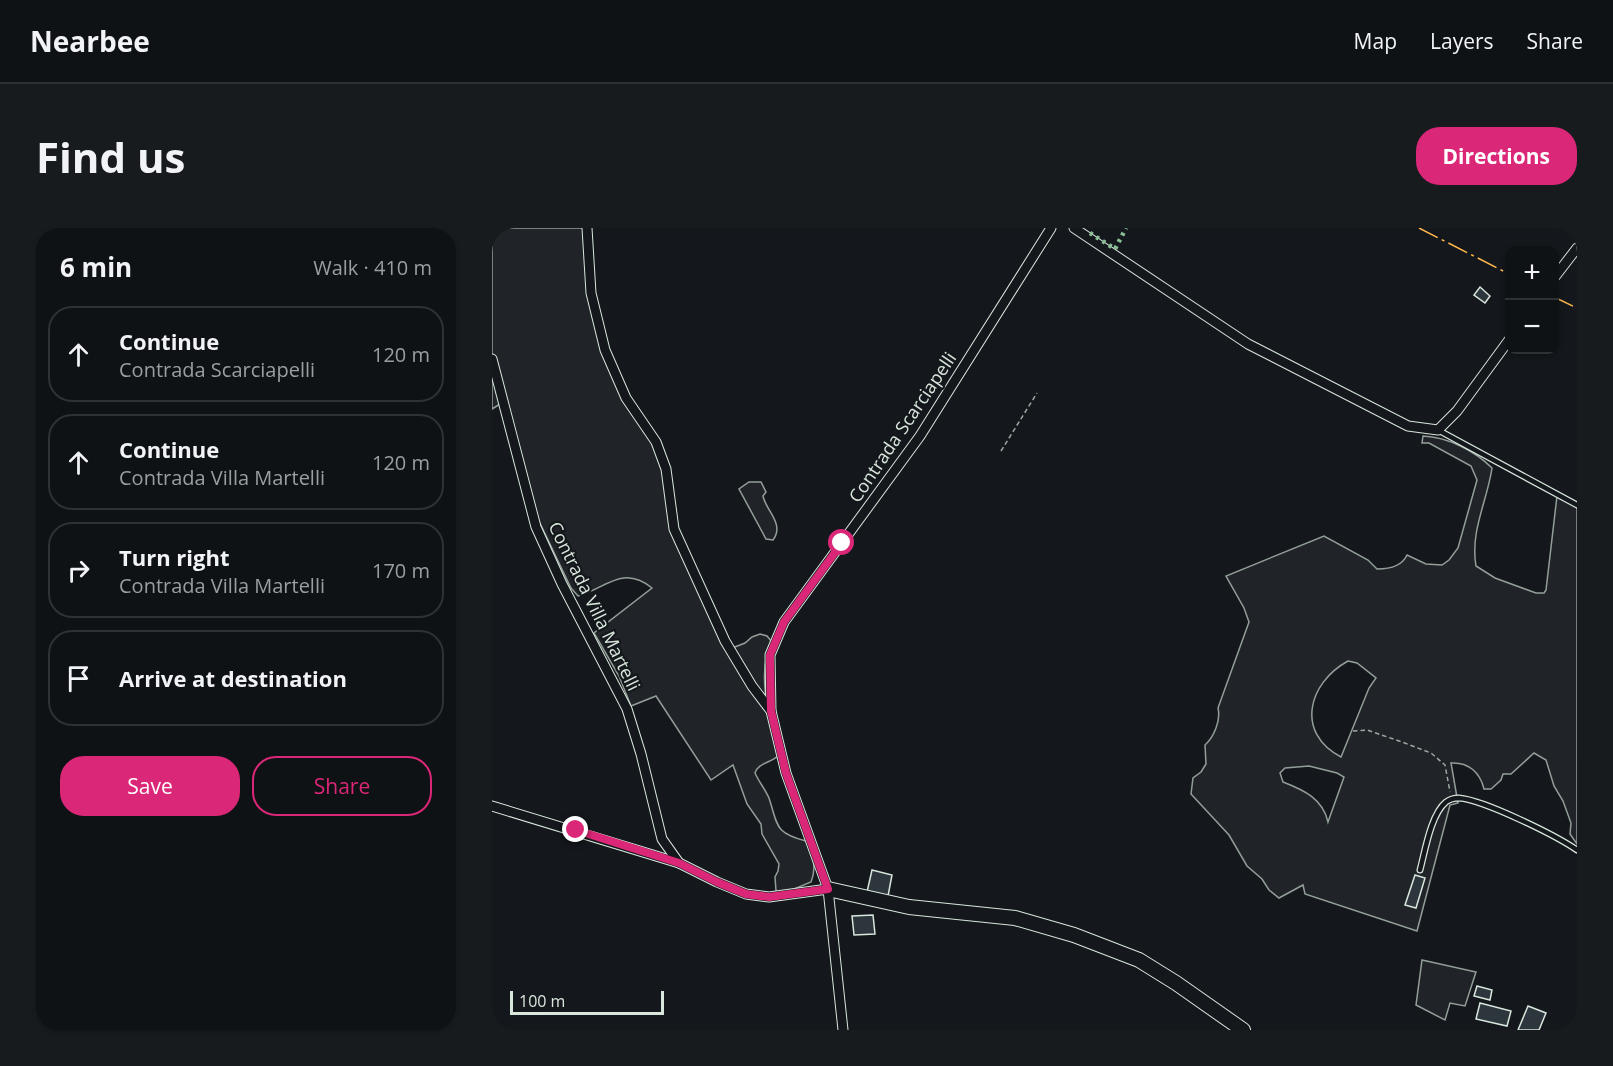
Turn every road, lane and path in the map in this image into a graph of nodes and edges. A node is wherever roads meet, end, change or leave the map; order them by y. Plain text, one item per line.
1 (587, 228) edge
2 (1051, 228) edge
3 (1074, 228) edge
4 (1577, 248) edge
5 (1559, 272) edge
6 (1505, 345) edge
7 (492, 359) edge
8 (1037, 393) dead end
9 (1438, 430) junction
10 (1001, 451) dead end
11 (1577, 505) edge
12 (771, 711) junction
13 (1353, 731) dead end
14 (1451, 799) junction
15 (492, 806) edge
16 (1577, 850) edge
17 (679, 863) junction
18 (1420, 870) dead end
19 (828, 889) junction
20 (843, 1030) edge
21 (1243, 1030) edge

1 - 12 street
2 - 12 street, Contrada Scarciapelli
3 - 9 street
4 - 5 street
6 - 9 street
7 - 17 street, Contrada Villa Martelli
8 - 10 path
9 - 11 lane
12 - 19 street
13 - 14 path
14 - 16 lane
14 - 18 lane
15 - 17 street, Contrada Villa Martelli
17 - 19 street, Contrada Villa Martelli
19 - 20 street
19 - 21 street

